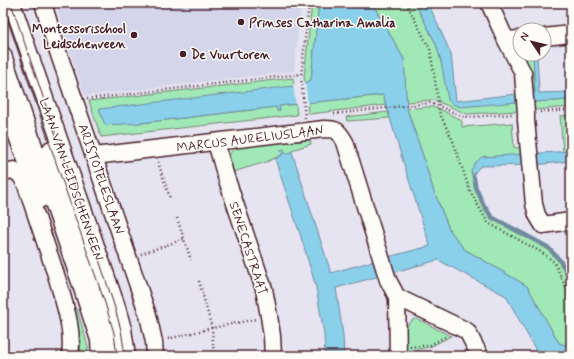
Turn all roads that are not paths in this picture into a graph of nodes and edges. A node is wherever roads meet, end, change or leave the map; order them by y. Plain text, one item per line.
1 (12, 3) edge
2 (44, 3) edge
3 (489, 3) edge
4 (3, 11) edge
5 (571, 34) edge
6 (552, 35) edge
7 (512, 38) edge
8 (3, 55) edge
9 (520, 62) edge
10 (3, 100) edge
11 (216, 142) junction
12 (94, 156) junction
13 (3, 172) edge
14 (571, 221) edge
15 (397, 297) junction
16 (154, 349) edge
17 (398, 352) edge
18 (70, 356) edge
19 (92, 356) edge
20 (100, 356) edge
21 (114, 356) edge
22 (127, 356) edge
23 (273, 356) edge
24 (480, 356) edge

1 - 22 street, LAAN VAN LEIDSCHENVEEN
2 - 12 street, ARISTOTELESLAAN
3 - 7 street
4 - 21 street, LAAN VAN LEIDSCHENVEEN
5 - 6 street
8 - 20 street, LAAN VAN LEIDSCHENVEEN
9 - 14 street
10 - 19 street
11 - 12 street, MARCUS AURELIUSLAAN
11 - 15 street, MARCUS AURELIUSLAAN
11 - 23 street, SENECASTRAAT
12 - 16 street, ARISTOTELESLAAN
13 - 18 street
15 - 17 street, MARCUS AURELIUSLAAN
15 - 24 street

